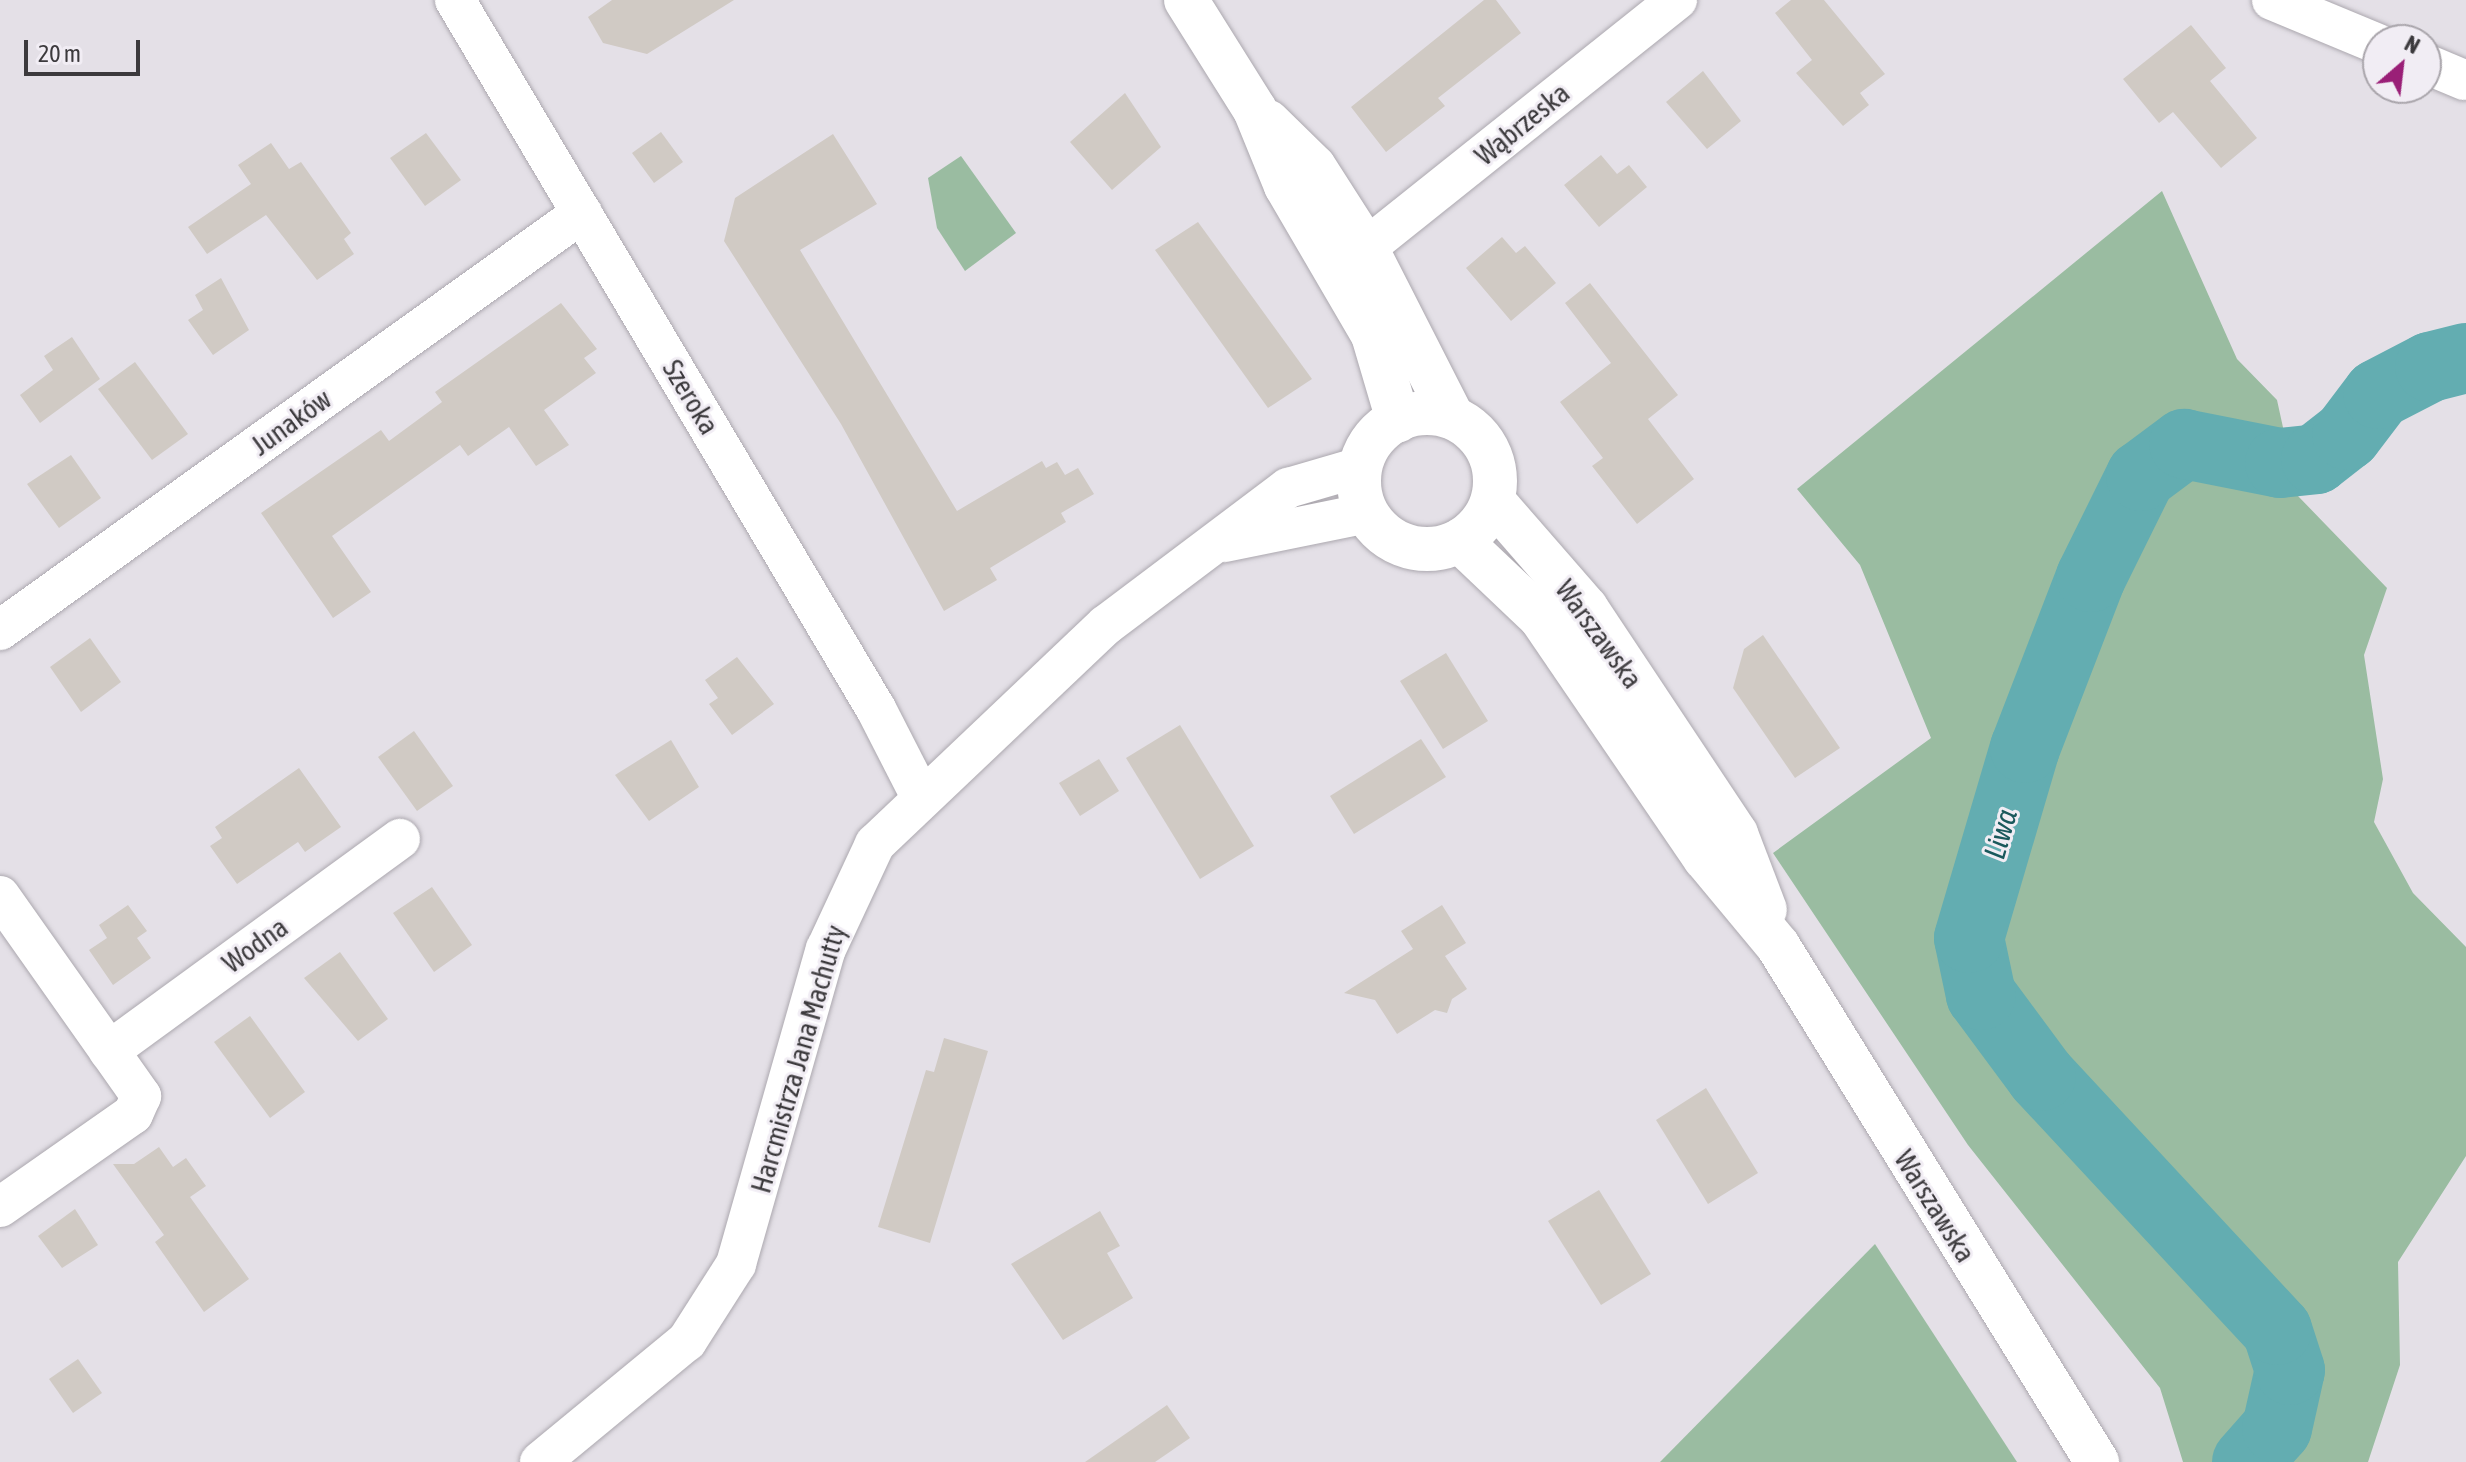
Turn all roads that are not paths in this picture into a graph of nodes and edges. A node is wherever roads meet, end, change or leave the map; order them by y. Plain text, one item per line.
1 (455, 0) edge
2 (1186, 0) edge
3 (1677, 0) edge
4 (2272, 0) edge
5 (2362, 37) edge
6 (2442, 71) edge
7 (2464, 80) edge
8 (1255, 110) junction
9 (582, 213) junction
10 (1366, 248) junction
11 (1452, 417) junction
12 (1398, 420) junction
13 (1360, 467) junction
14 (1493, 501) junction
15 (1367, 513) junction
16 (1460, 541) junction
17 (1221, 542) junction
18 (0, 630) edge
19 (921, 797) junction
20 (400, 839) dead end
21 (0, 896) edge
22 (1778, 946) junction
23 (109, 1051) junction
24 (0, 1207) edge
25 (540, 1462) edge
26 (2097, 1462) edge

1 - 9 street, Szeroka
2 - 8 main road
3 - 10 street, Wąbrzeska
4 - 5 street
6 - 7 street
8 - 10 main road
8 - 12 main road
9 - 18 street, Junaków
9 - 19 street, Szeroka
10 - 11 main road
11 - 12 main road
11 - 14 main road
12 - 13 main road
13 - 15 main road
13 - 17 street, Harcmistrza Jana Machutty
14 - 16 main road
14 - 22 main road, Warszawska
15 - 16 main road
15 - 17 street, Harcmistrza Jana Machutty
16 - 22 main road, Warszawska
17 - 19 street, Harcmistrza Jana Machutty
19 - 25 street, Harcmistrza Jana Machutty
20 - 23 street, Wodna
21 - 23 street
22 - 26 main road, Warszawska
23 - 24 street

